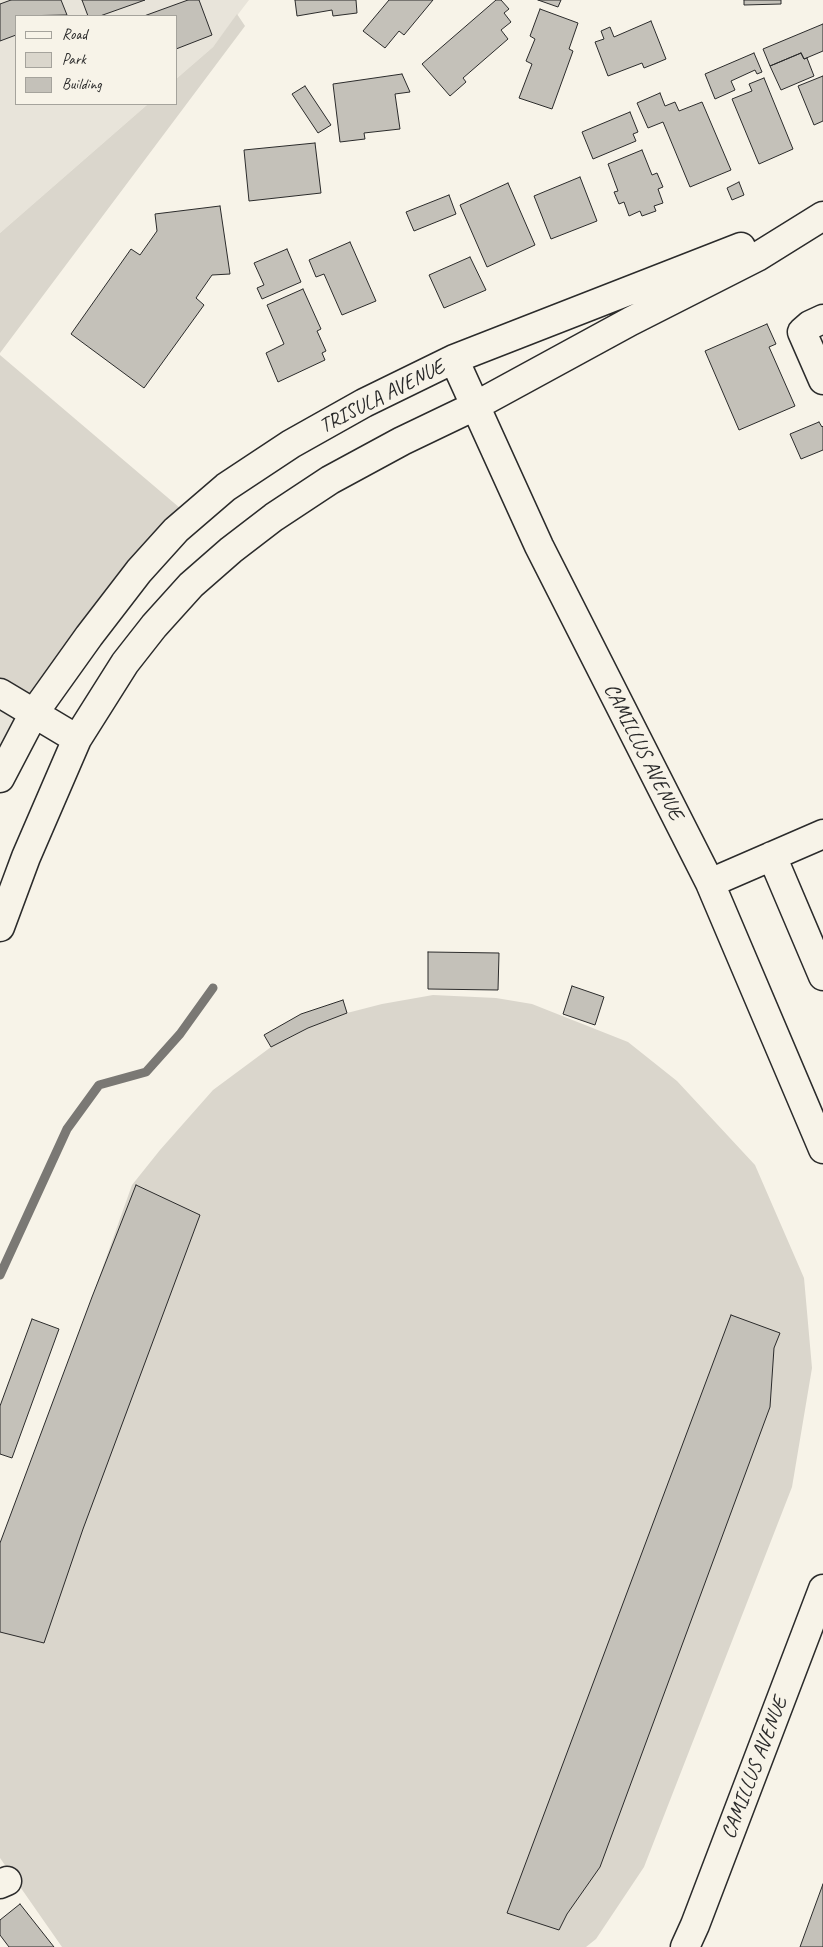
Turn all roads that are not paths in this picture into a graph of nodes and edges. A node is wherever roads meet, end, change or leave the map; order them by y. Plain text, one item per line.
1 (823, 215) edge
2 (823, 319) edge
3 (454, 360) junction
4 (823, 380) edge
5 (475, 406) junction
6 (0, 694) edge
7 (34, 713) junction
8 (77, 739) junction
9 (0, 778) edge
10 (823, 834) edge
11 (772, 856) junction
12 (710, 883) junction
13 (0, 927) edge
14 (823, 976) edge
15 (823, 1149) edge
16 (823, 1589) edge
17 (685, 1947) edge

1 - 3 street, TRISULA AVENUE
1 - 5 street, TRISULA AVENUE
2 - 4 street
3 - 5 street, CAMILLUS AVENUE
3 - 7 street, TRISULA AVENUE
5 - 8 street, TRISULA AVENUE
5 - 12 street, CAMILLUS AVENUE
6 - 7 street
7 - 8 street
7 - 9 street, TRISULA AVENUE
8 - 13 street, TRISULA AVENUE
10 - 11 street
11 - 12 street
11 - 14 street
12 - 15 street, CAMILLUS AVENUE
16 - 17 street, CAMILLUS AVENUE

